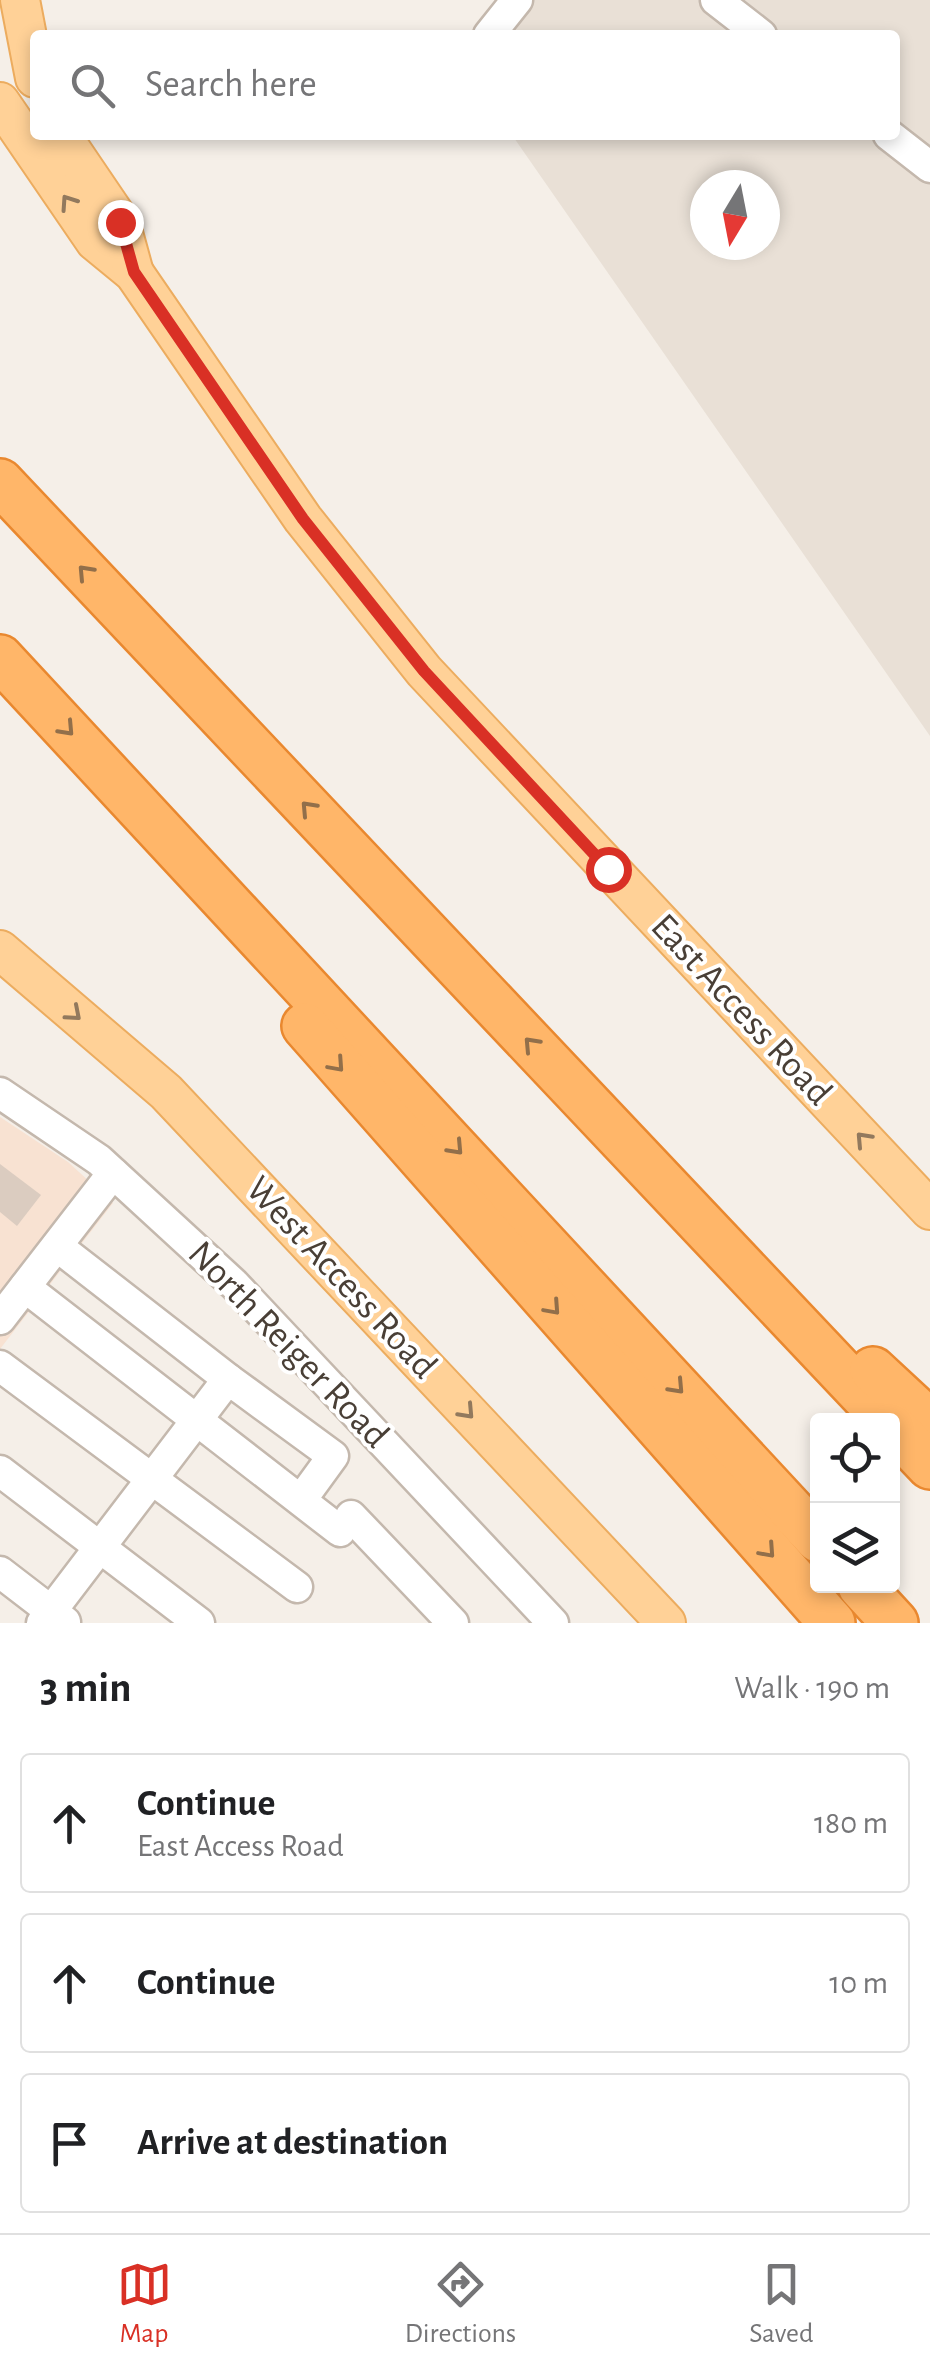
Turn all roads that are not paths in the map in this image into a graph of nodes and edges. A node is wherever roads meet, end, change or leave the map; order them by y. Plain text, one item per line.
1 (20, 0) edge
2 (517, 0) edge
3 (716, 0) edge
4 (493, 30) edge
5 (754, 30) edge
6 (30, 52) edge
7 (0, 102) edge
8 (64, 140) edge
9 (895, 140) edge
10 (930, 167) edge
11 (134, 272) junction
12 (0, 482) edge
13 (0, 658) edge
14 (152, 820) junction
15 (0, 950) edge
16 (576, 1091) junction
17 (0, 1093) edge
18 (113, 1174) junction
19 (930, 1210) edge
20 (57, 1246) junction
21 (25, 1287) junction
22 (0, 1319) edge
23 (0, 1366) edge
24 (228, 1379) junction
25 (880, 1413) edge
26 (196, 1420) junction
27 (930, 1423) edge
28 (900, 1434) edge
29 (930, 1466) edge
30 (0, 1471) edge
31 (150, 1478) junction
32 (301, 1500) junction
33 (810, 1530) edge
34 (99, 1547) junction
35 (0, 1572) edge
36 (297, 1587) dead end
37 (867, 1593) edge
38 (53, 1619) edge
39 (199, 1623) edge
40 (453, 1623) edge
41 (553, 1623) edge
42 (666, 1623) edge
43 (832, 1623) edge
44 (895, 1623) edge

1 - 6 main road
2 - 4 street
3 - 5 street
11 -> 7 main road, East Access Road
8 - 11 main road
9 - 10 street
19 -> 11 main road, East Access Road
16 -> 12 highway
13 -> 14 highway
14 -> 33 highway
14 -> 43 highway
15 -> 42 main road, West Access Road
16 - 25 highway
16 - 27 highway
17 - 18 street, North Reiger Road
18 - 20 street
18 - 41 street, North Reiger Road
20 - 21 street
20 - 24 street
21 - 22 street
21 - 26 street
23 - 31 street
24 - 26 street
24 - 32 street
26 - 31 street
26 - 32 street
28 - 29 highway
30 - 34 street
31 - 34 street
31 - 36 street
32 - 40 street
34 - 38 street
34 - 39 street
35 - 38 street
37 - 44 highway

